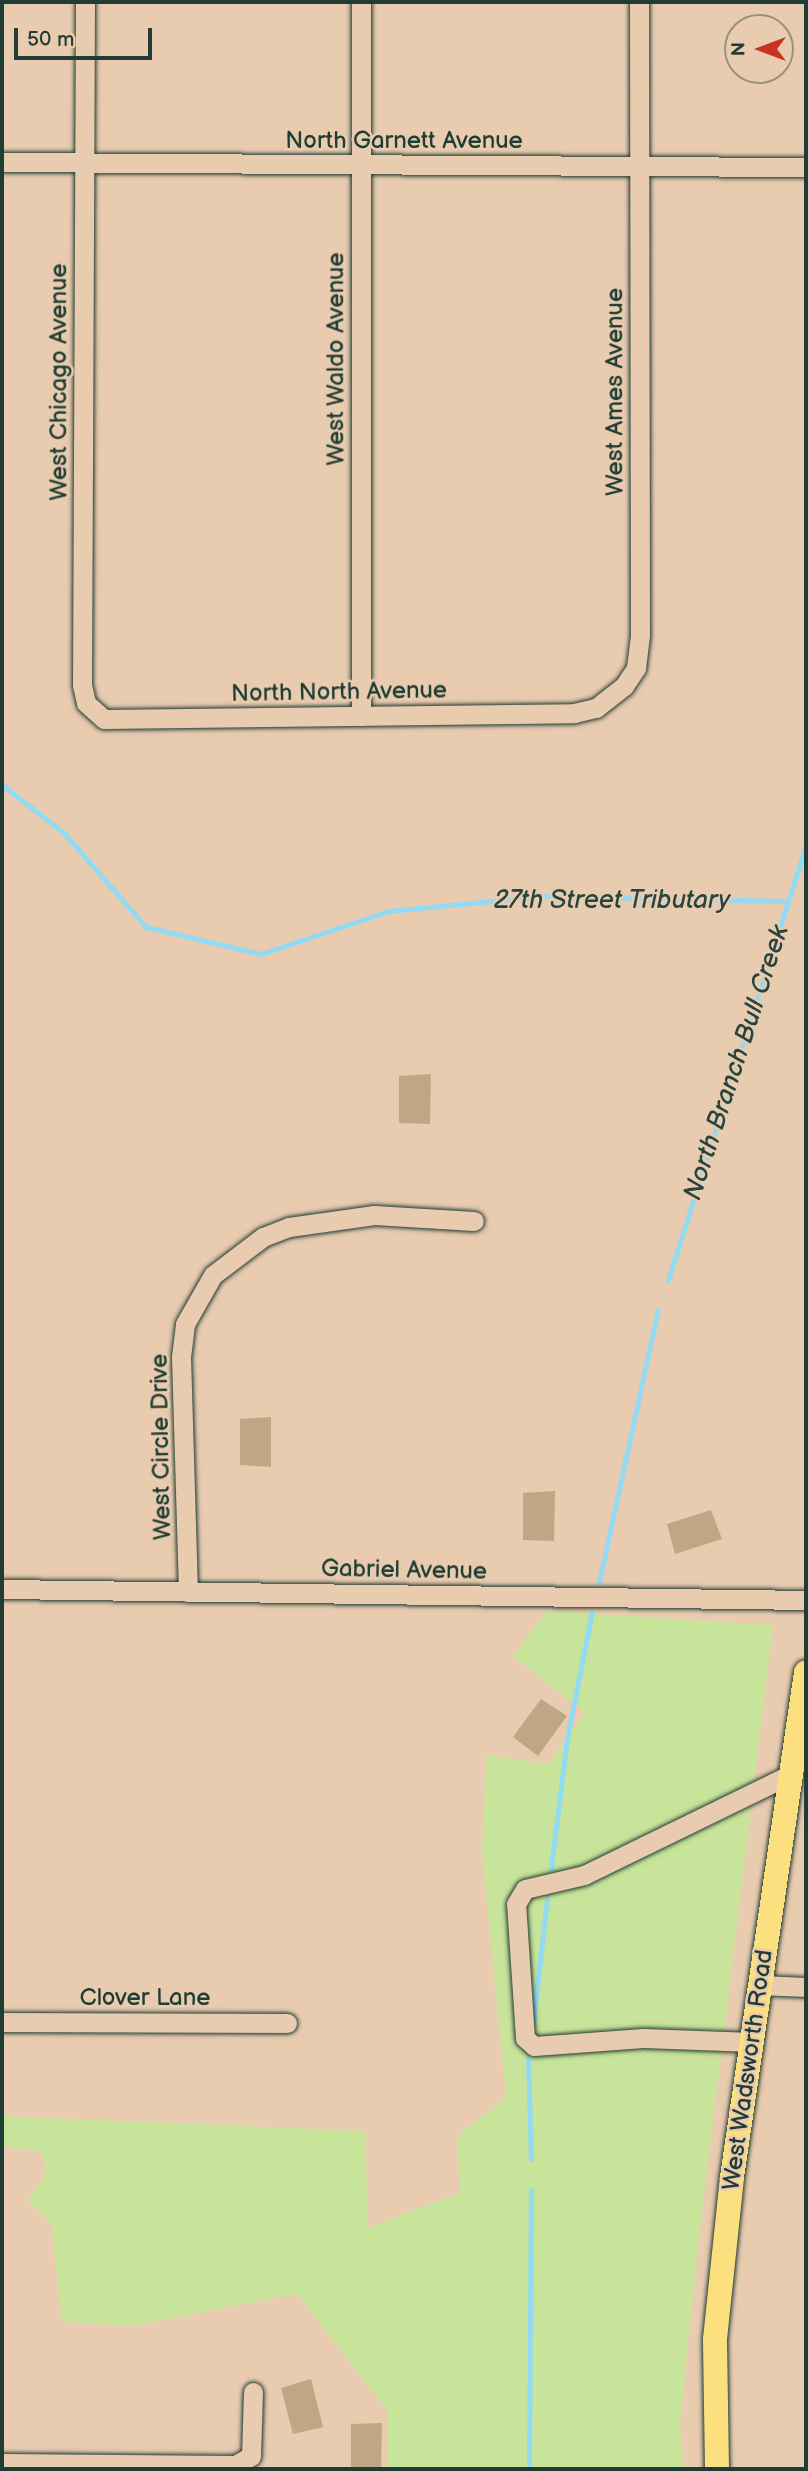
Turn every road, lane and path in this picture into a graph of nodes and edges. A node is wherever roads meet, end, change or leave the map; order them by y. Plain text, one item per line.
1 (85, 2) edge
2 (361, 2) edge
3 (639, 2) edge
4 (2, 162) edge
5 (84, 163) junction
6 (361, 165) junction
7 (640, 166) junction
8 (806, 167) edge
9 (540, 714) joint
10 (360, 716) junction
11 (139, 718) joint
12 (474, 1221) dead end
13 (2, 1589) edge
14 (188, 1591) junction
15 (806, 1600) edge
16 (806, 1672) edge
17 (797, 1762) edge
18 (760, 1985) junction
19 (806, 1987) edge
20 (2, 2022) edge
21 (287, 2023) dead end
22 (752, 2042) junction
23 (253, 2392) dead end
24 (2, 2463) edge
25 (717, 2469) edge

1 - 5 street, West Chicago Avenue
2 - 6 street, West Waldo Avenue
3 - 7 street, West Ames Avenue
4 - 5 street, North Garnett Avenue
5 - 6 street, North Garnett Avenue
5 - 11 street, West Chicago Avenue
6 - 7 street, North Garnett Avenue
6 - 10 street, West Waldo Avenue
7 - 8 street, North Garnett Avenue
7 - 9 street, West Ames Avenue
9 - 10 street, North North Avenue
10 - 11 street, North North Avenue
12 - 14 street, West Circle Drive
13 - 14 street, Gabriel Avenue
14 - 15 street, Gabriel Avenue
16 - 17 main road, West Wadsworth Road
17 - 18 main road, West Wadsworth Road
17 - 22 street
18 - 19 street
18 - 22 main road, West Wadsworth Road
20 - 21 street, Clover Lane
22 - 25 main road, West Wadsworth Road
23 - 24 street

